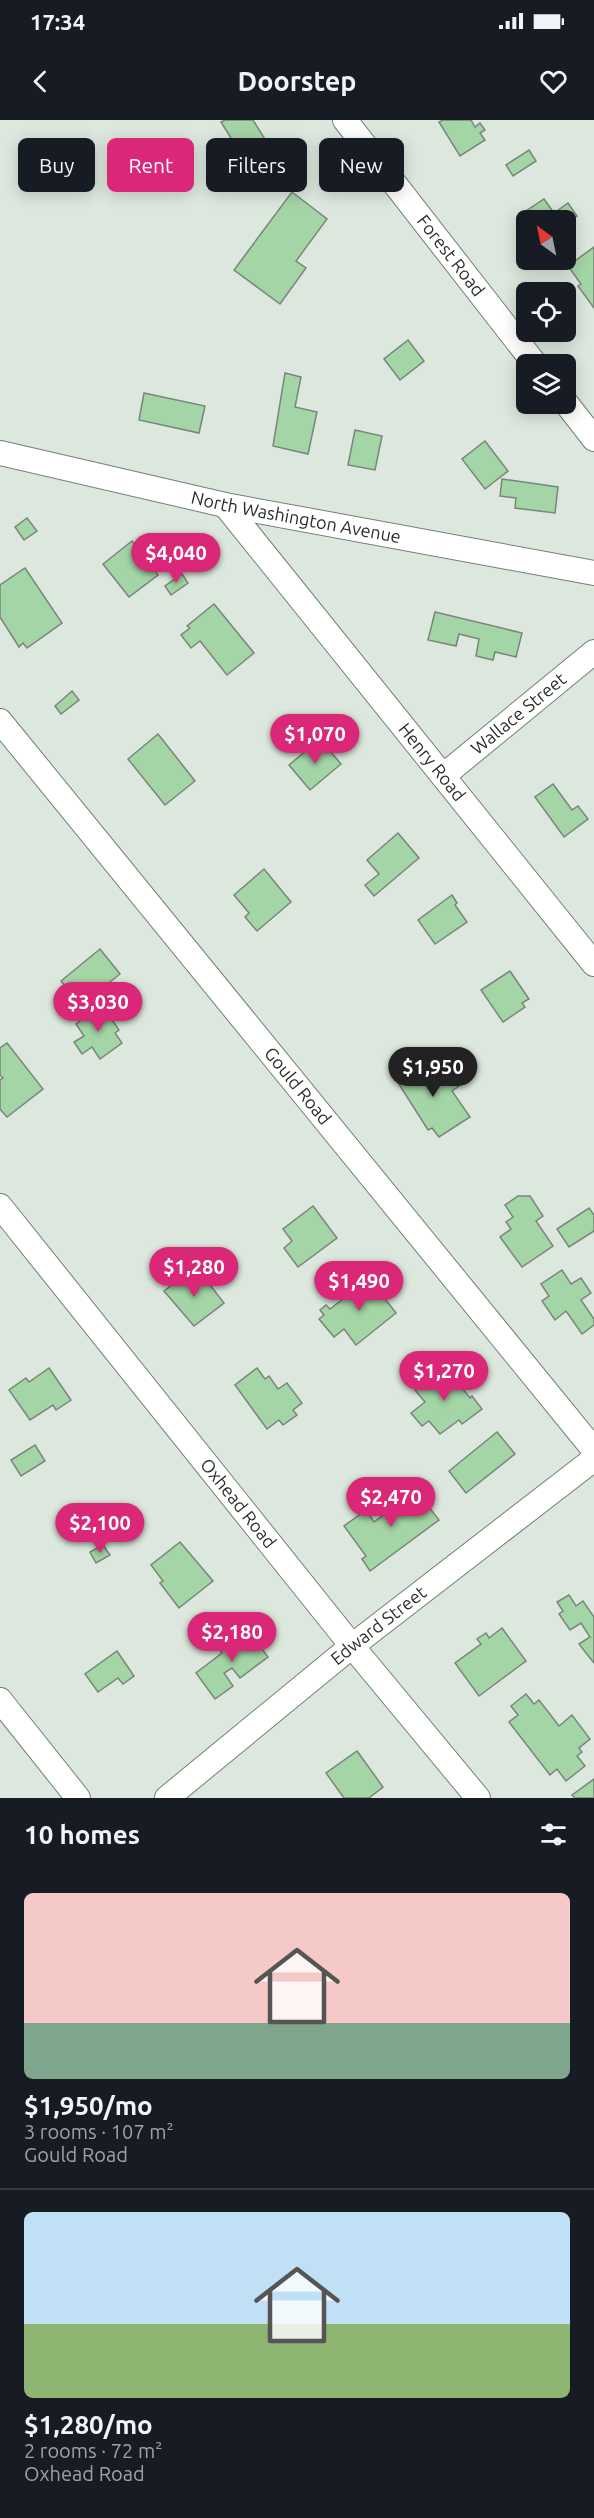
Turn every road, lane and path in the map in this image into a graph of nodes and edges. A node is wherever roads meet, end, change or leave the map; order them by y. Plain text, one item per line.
1 (345, 120) edge
2 (527, 354) edge
3 (574, 414) edge
4 (594, 439) edge
5 (0, 453) edge
6 (225, 505) junction
7 (594, 573) edge
8 (594, 652) edge
9 (0, 721) edge
10 (443, 776) junction
11 (594, 964) edge
12 (0, 1206) edge
13 (594, 1450) edge
14 (594, 1459) edge
15 (352, 1646) junction
16 (0, 1700) edge
17 (78, 1798) edge
18 (166, 1798) edge
19 (478, 1798) edge

1 - 2 street, Forest Road
3 - 4 street
5 - 6 street, North Washington Avenue
6 - 7 street, North Washington Avenue
6 - 10 street, Henry Road
8 - 10 street, Wallace Street
9 - 13 street, Gould Road
10 - 11 street, Henry Road
12 - 15 street, Oxhead Road
14 - 15 street, Edward Street
15 - 18 street, Edward Street
15 - 19 street, Oxhead Road
16 - 17 street

